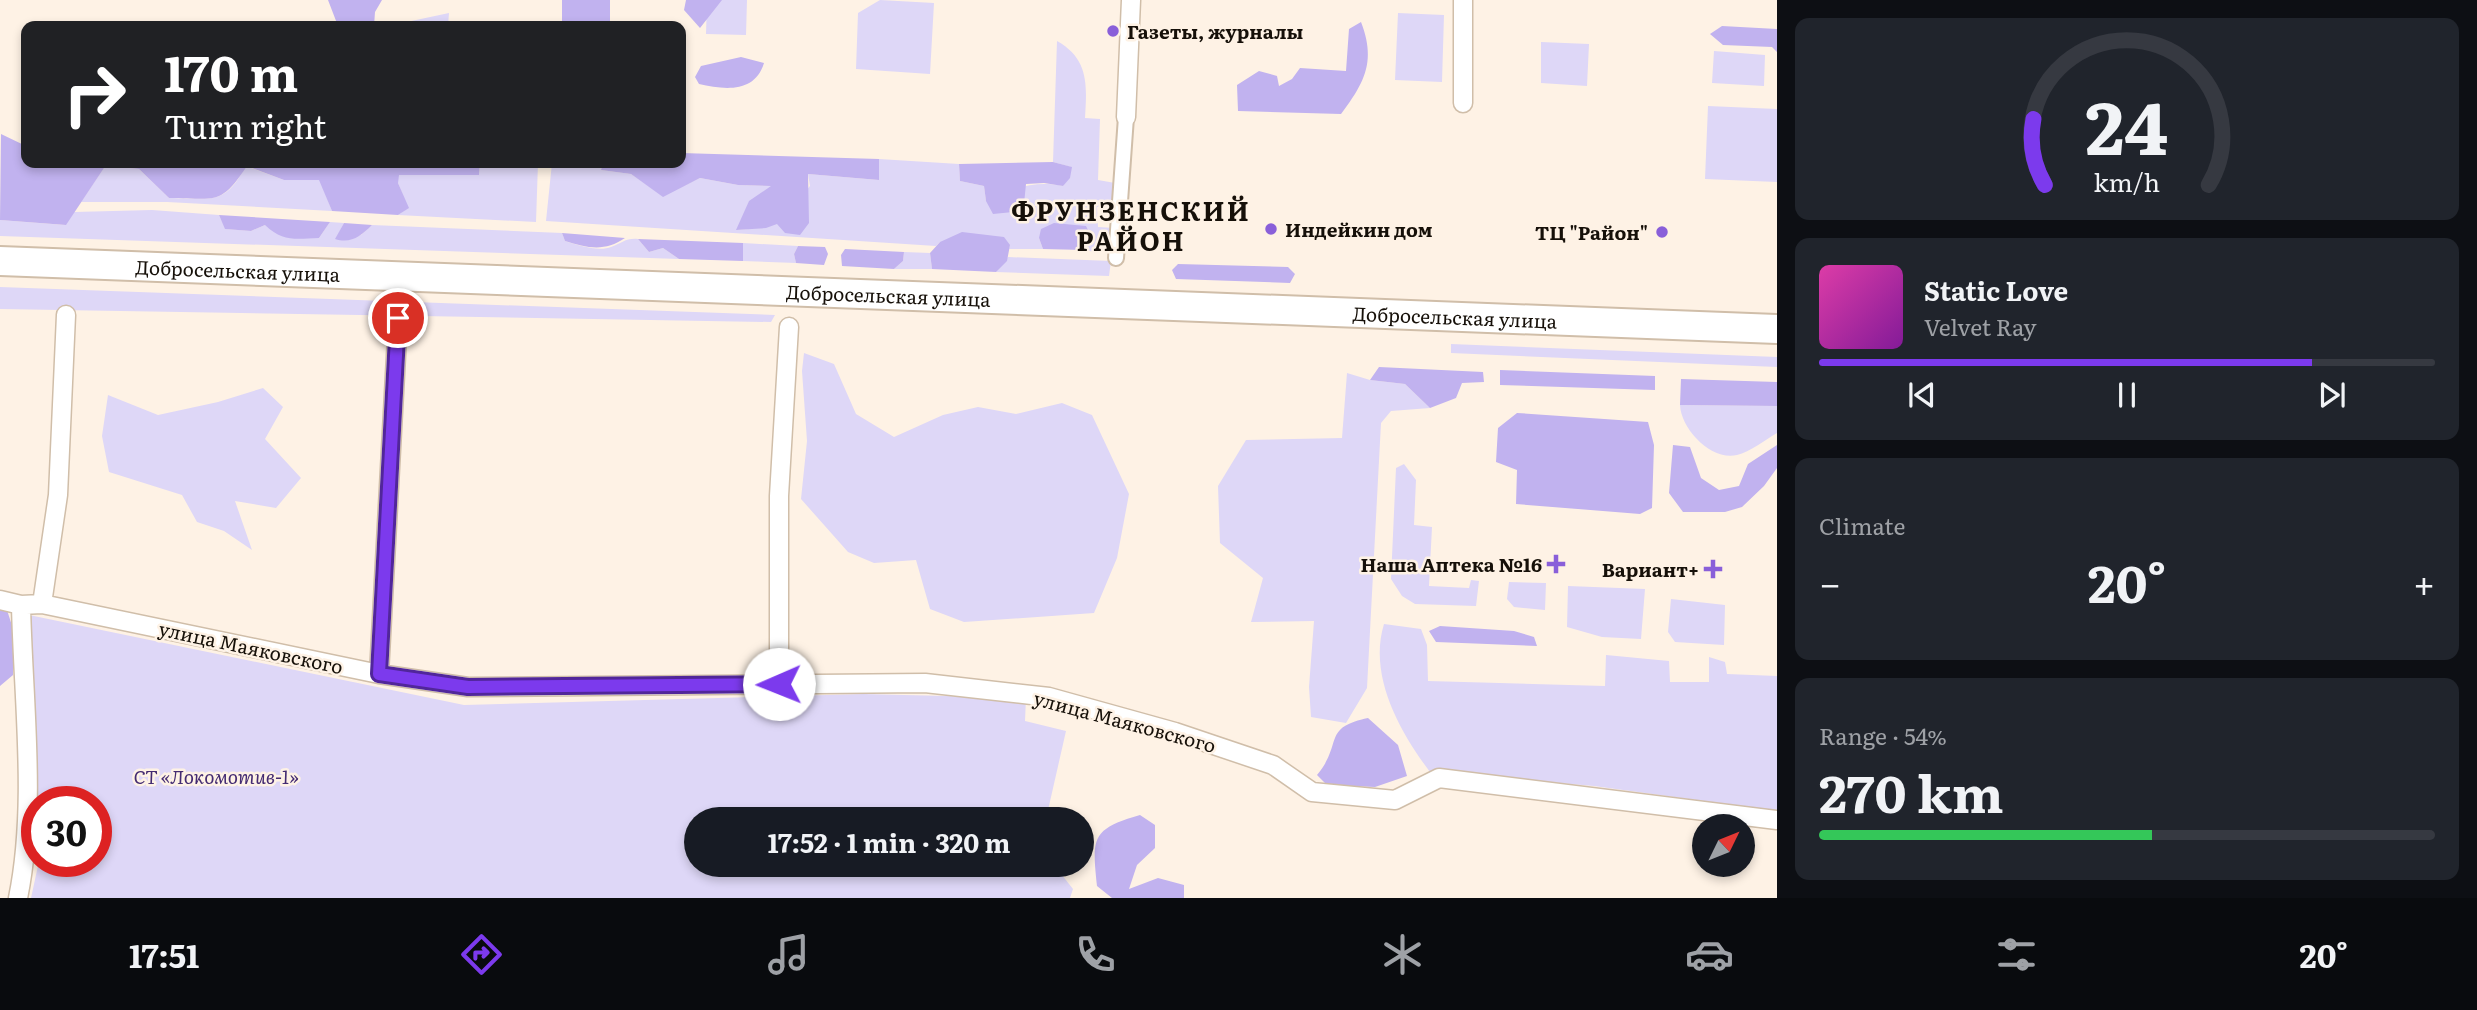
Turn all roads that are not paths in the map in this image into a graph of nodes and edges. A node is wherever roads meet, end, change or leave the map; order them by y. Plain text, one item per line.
1 (1131, 0) edge
2 (1463, 0) edge
3 (1463, 103) dead end
4 (1126, 117) joint
5 (1116, 258) dead end
6 (0, 261) edge
7 (66, 315) dead end
8 (398, 318) dead end
9 (789, 327) dead end
10 (1777, 329) edge
11 (0, 600) edge
12 (42, 604) junction
13 (21, 605) junction
14 (379, 674) junction
15 (779, 684) junction
16 (1777, 820) edge
17 (18, 898) edge

1 - 4 street
2 - 3 street
4 - 5 street
6 - 10 main road, Добросельская улица
7 - 12 street
8 - 14 street
9 - 15 street
11 - 13 street, улица Маяковского
12 - 13 street, улица Маяковского
12 - 14 street, улица Маяковского
13 - 17 street
14 - 15 street, улица Маяковского
15 - 16 street, улица Маяковского

